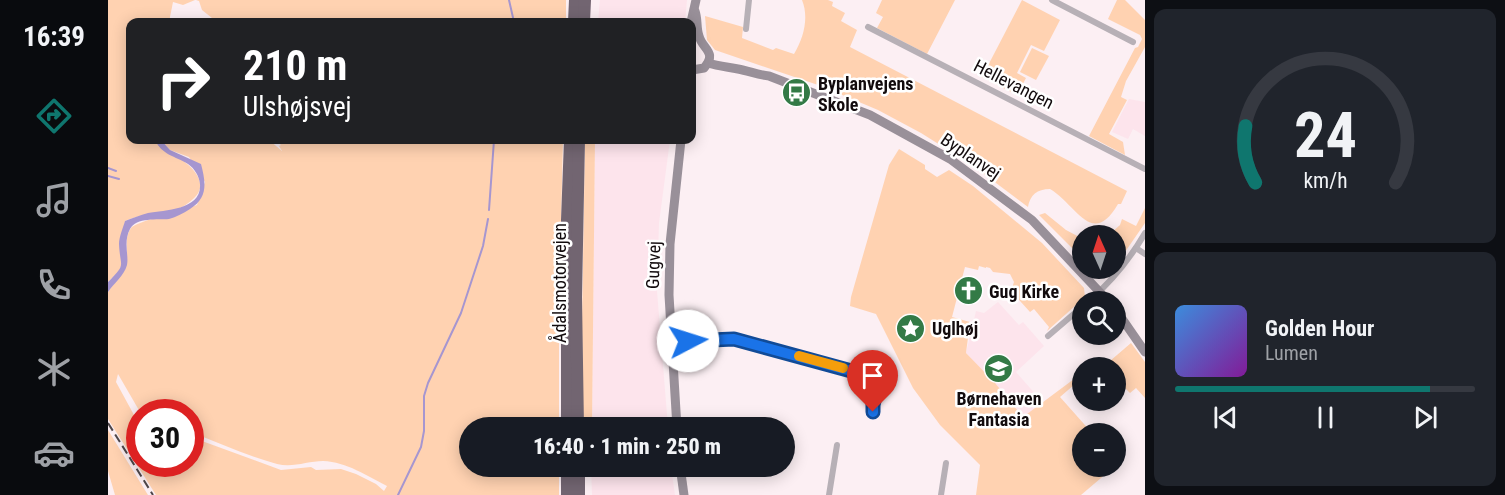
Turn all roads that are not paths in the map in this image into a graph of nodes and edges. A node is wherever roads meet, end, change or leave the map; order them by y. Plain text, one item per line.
1 (575, 0) edge
2 (585, 0) edge
3 (696, 0) edge
4 (749, 0) edge
5 (1052, 0) edge
6 (695, 10) junction
7 (574, 18) edge
8 (584, 18) edge
9 (692, 18) edge
10 (868, 27) dead end
11 (746, 29) dead end
12 (1133, 42) dead end
13 (696, 44) edge
14 (703, 45) junction
15 (709, 60) junction
16 (696, 70) edge
17 (570, 144) edge
18 (579, 144) edge
19 (681, 144) edge
20 (1145, 169) edge
21 (1145, 233) edge
22 (1136, 248) junction
23 (1145, 254) edge
24 (1101, 291) joint
25 (1072, 315) edge
26 (1126, 324) edge
27 (1048, 336) dead end
28 (670, 343) junction
29 (1145, 352) edge
30 (873, 412) dead end
31 (567, 417) edge
32 (578, 417) edge
33 (676, 417) edge
34 (837, 445) dead end
35 (946, 463) dead end
36 (567, 477) edge
37 (579, 477) edge
38 (682, 477) edge
39 (567, 495) edge
40 (579, 495) edge
41 (684, 495) edge
42 (829, 495) edge
43 (941, 495) edge

1 - 7 highway
2 - 8 highway
3 - 6 street
4 - 11 street
5 - 12 street
6 - 9 street
6 - 14 street
10 - 20 street, Hellevangen
13 - 14 street
14 - 15 street
15 - 16 street
15 - 24 street, Byplanvej
17 - 31 highway, Ådalsmotorvejen
18 - 32 highway, Ådalsmotorvejen
19 - 28 street, Gugvej
21 - 22 street
22 - 23 street
22 - 24 street
25 - 27 street
26 - 29 street
28 - 30 street
28 - 33 street, Gugvej
34 - 42 street
35 - 43 street
36 - 39 highway
37 - 40 highway
38 - 41 street

